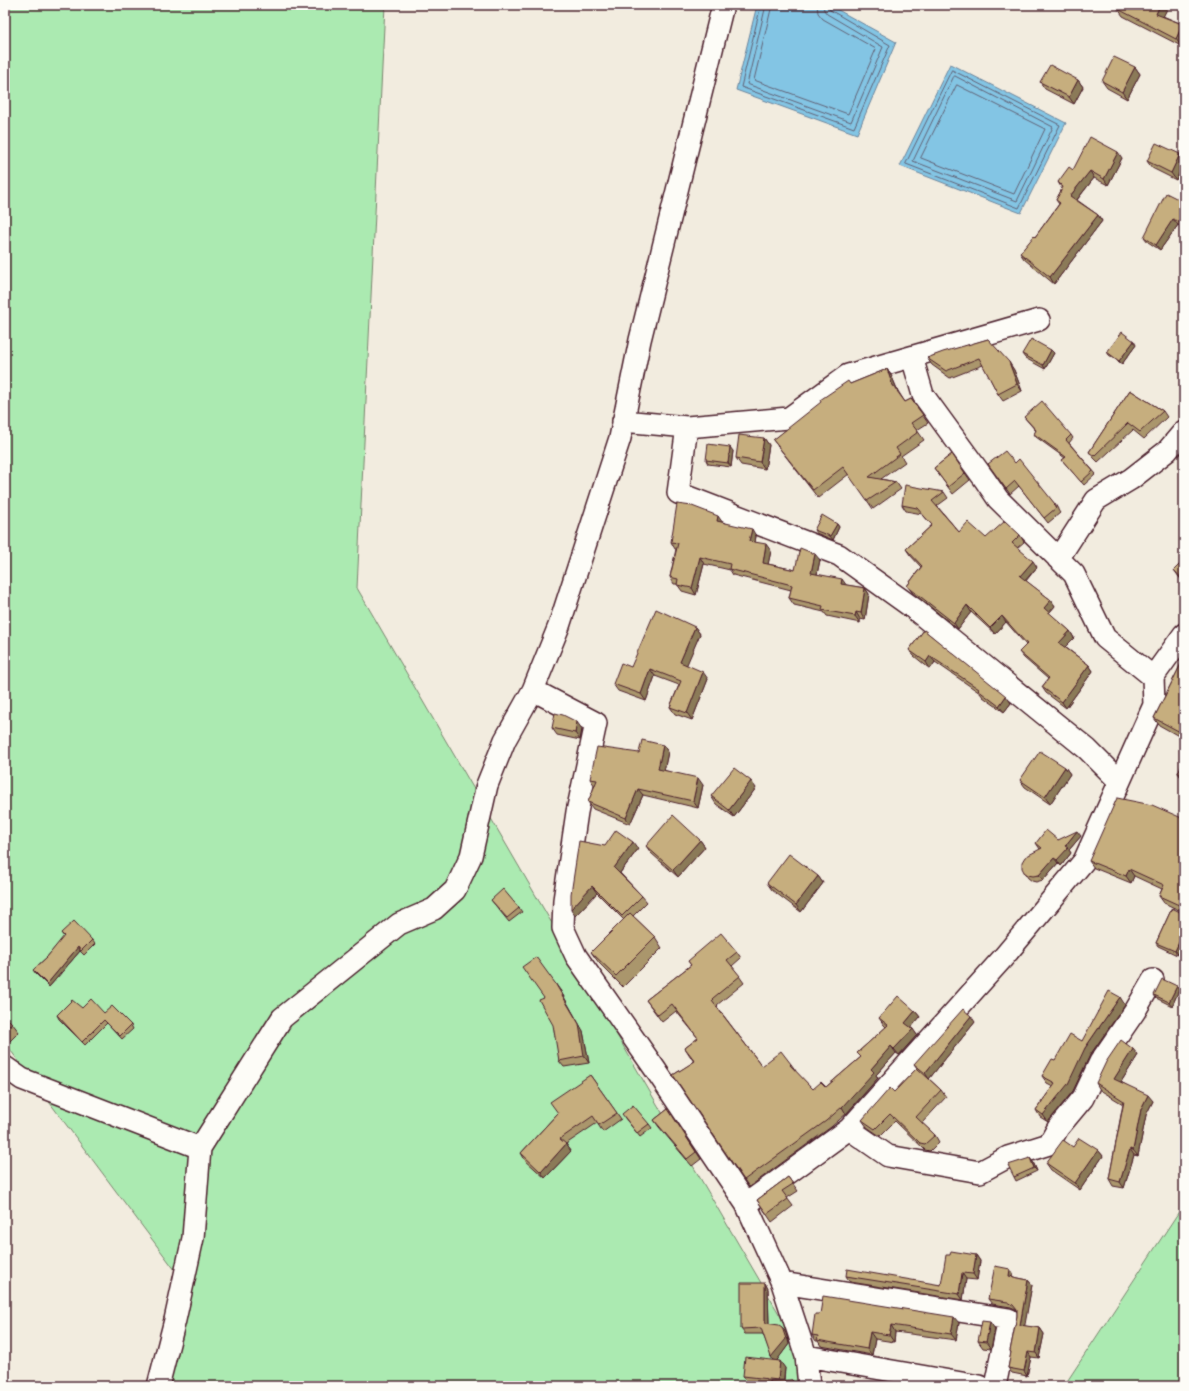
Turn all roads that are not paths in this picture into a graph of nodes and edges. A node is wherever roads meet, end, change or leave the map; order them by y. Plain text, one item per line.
1 (723, 5) edge
2 (1039, 320) dead end
3 (912, 357) junction
4 (623, 421) junction
5 (687, 427) junction
6 (1184, 431) edge
7 (1058, 559) junction
8 (1184, 634) edge
9 (1153, 677) junction
10 (532, 690) junction
11 (1119, 780) junction
12 (1153, 980) dead end
13 (5, 1067) edge
14 (849, 1129) junction
15 (200, 1148) junction
16 (746, 1204) junction
17 (782, 1283) junction
18 (806, 1356) junction
19 (158, 1386) edge
20 (809, 1386) edge
21 (979, 1386) edge
22 (995, 1386) edge

1 - 4 street
2 - 3 street
3 - 5 street
3 - 7 street
4 - 5 street
4 - 10 street
5 - 11 street
6 - 7 street
7 - 9 street
8 - 9 street
9 - 11 street
10 - 15 street
10 - 16 street
11 - 14 street
12 - 14 street
13 - 15 street
14 - 16 street
15 - 19 street
16 - 17 street
17 - 18 street
17 - 22 street
18 - 20 street
18 - 21 street

